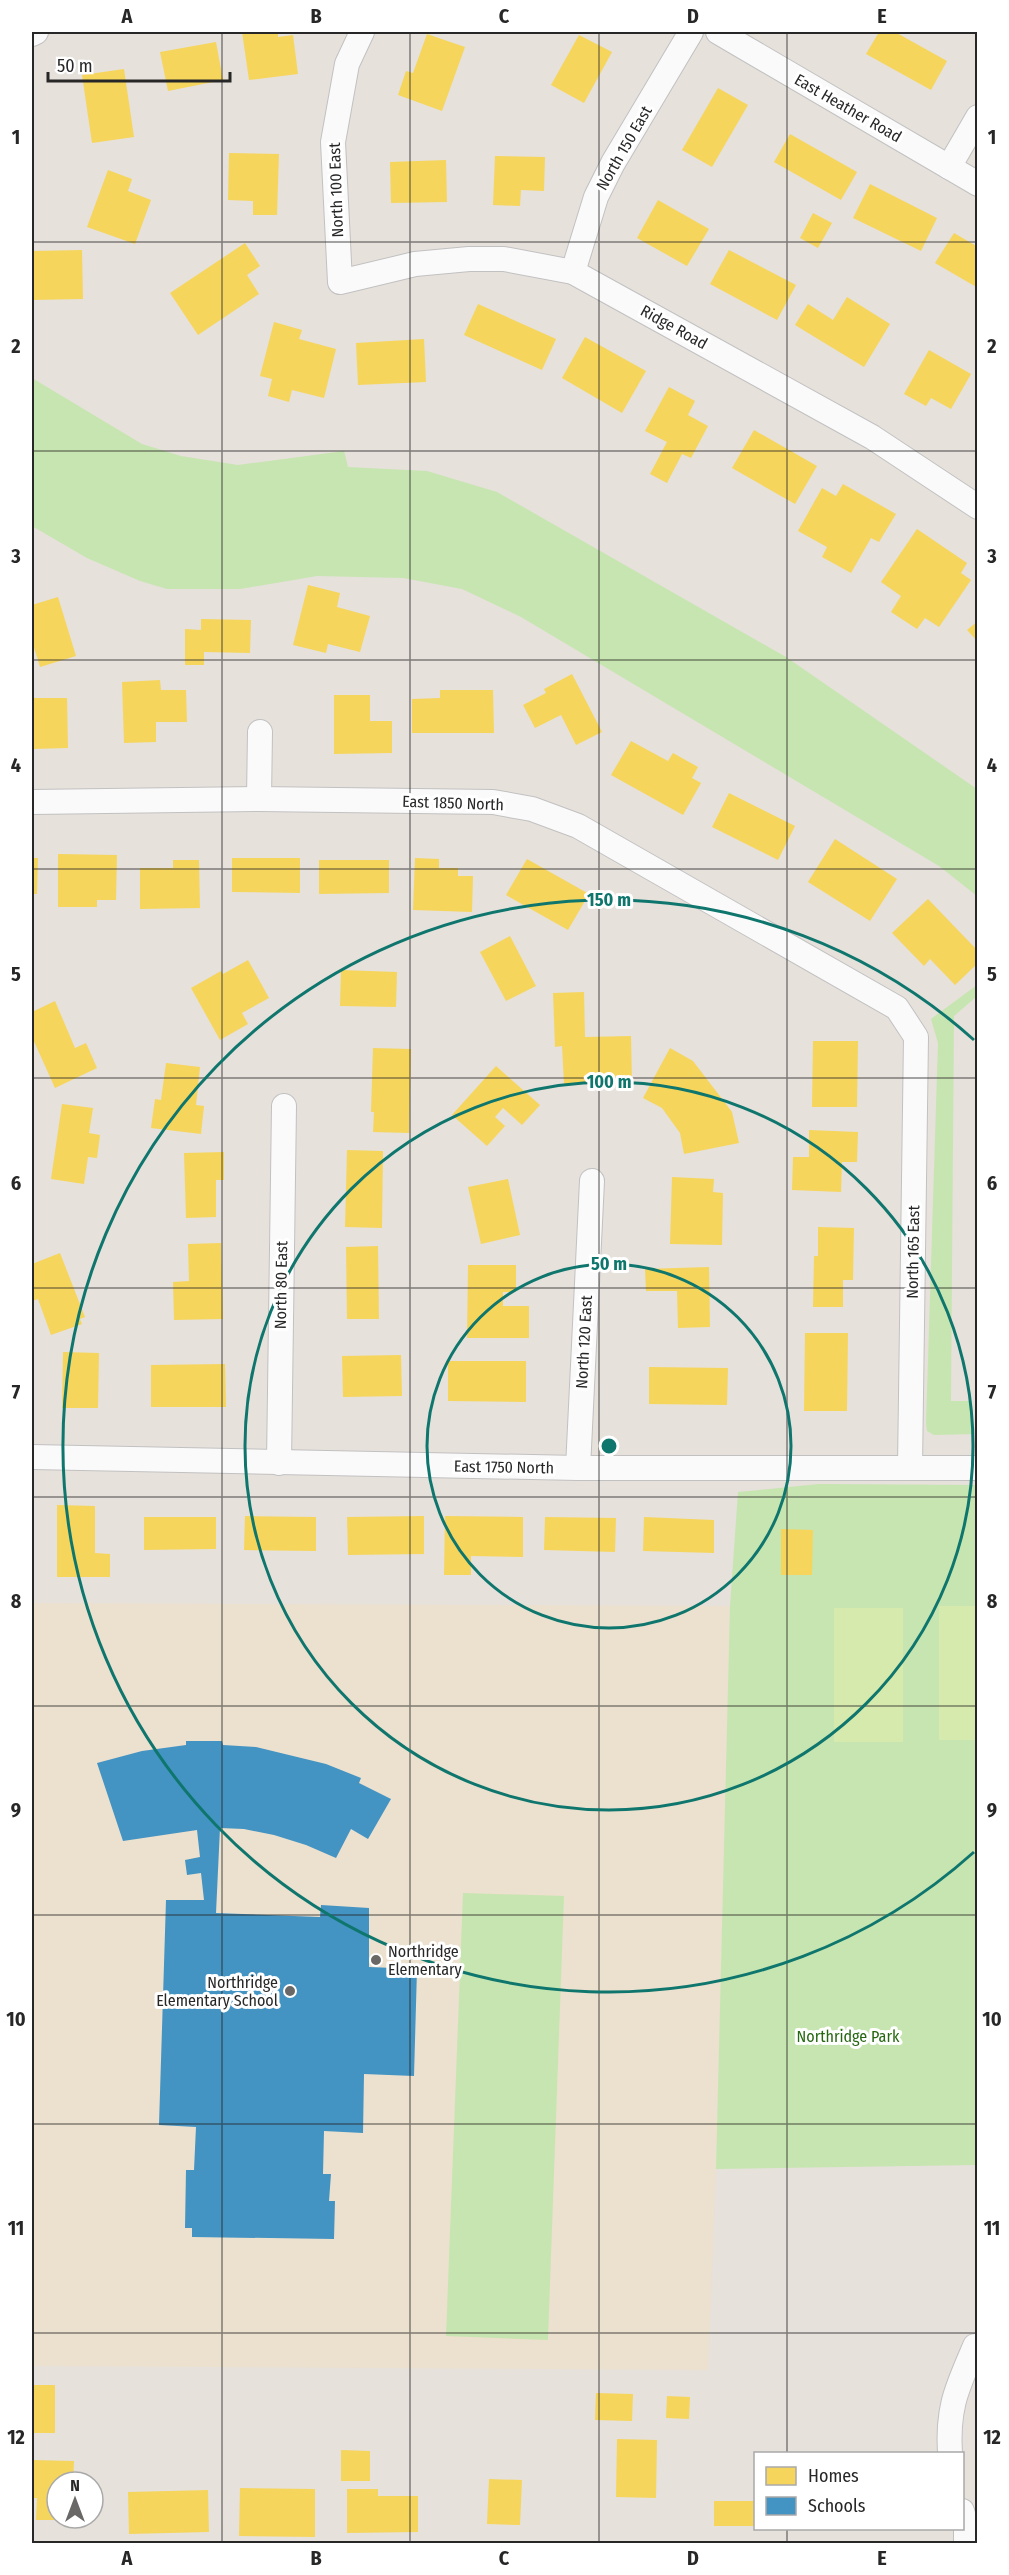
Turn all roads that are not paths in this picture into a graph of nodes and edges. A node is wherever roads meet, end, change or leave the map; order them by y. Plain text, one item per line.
1 (36, 32) edge
2 (363, 32) edge
3 (691, 32) edge
4 (718, 32) edge
5 (32, 34) edge
6 (978, 117) edge
7 (949, 167) junction
8 (978, 183) edge
9 (573, 272) junction
10 (340, 282) joint
11 (978, 507) edge
12 (260, 732) dead end
13 (259, 799) junction
14 (32, 802) edge
15 (916, 1037) joint
16 (284, 1106) dead end
17 (592, 1181) dead end
18 (32, 1457) edge
19 (279, 1463) junction
20 (910, 1467) junction
21 (578, 1468) junction
22 (978, 1468) edge
23 (975, 2346) dead end
24 (950, 2452) edge
25 (964, 2515) edge
26 (966, 2544) edge

1 - 5 street
2 - 10 street, North 100 East
3 - 9 street, North 150 East
4 - 7 street, East Heather Road
6 - 7 street
7 - 8 street, East Heather Road
9 - 10 street, Ridge Road
9 - 11 street, Ridge Road
12 - 13 street
13 - 14 street, East 1850 North
13 - 15 street, East 1850 North
15 - 20 street, North 165 East
16 - 19 street, North 80 East
17 - 21 street, North 120 East
18 - 19 street, East 1750 North
19 - 21 street, East 1750 North
20 - 21 street, East 1750 North
20 - 22 street, East 1750 North
23 - 24 street
25 - 26 street

